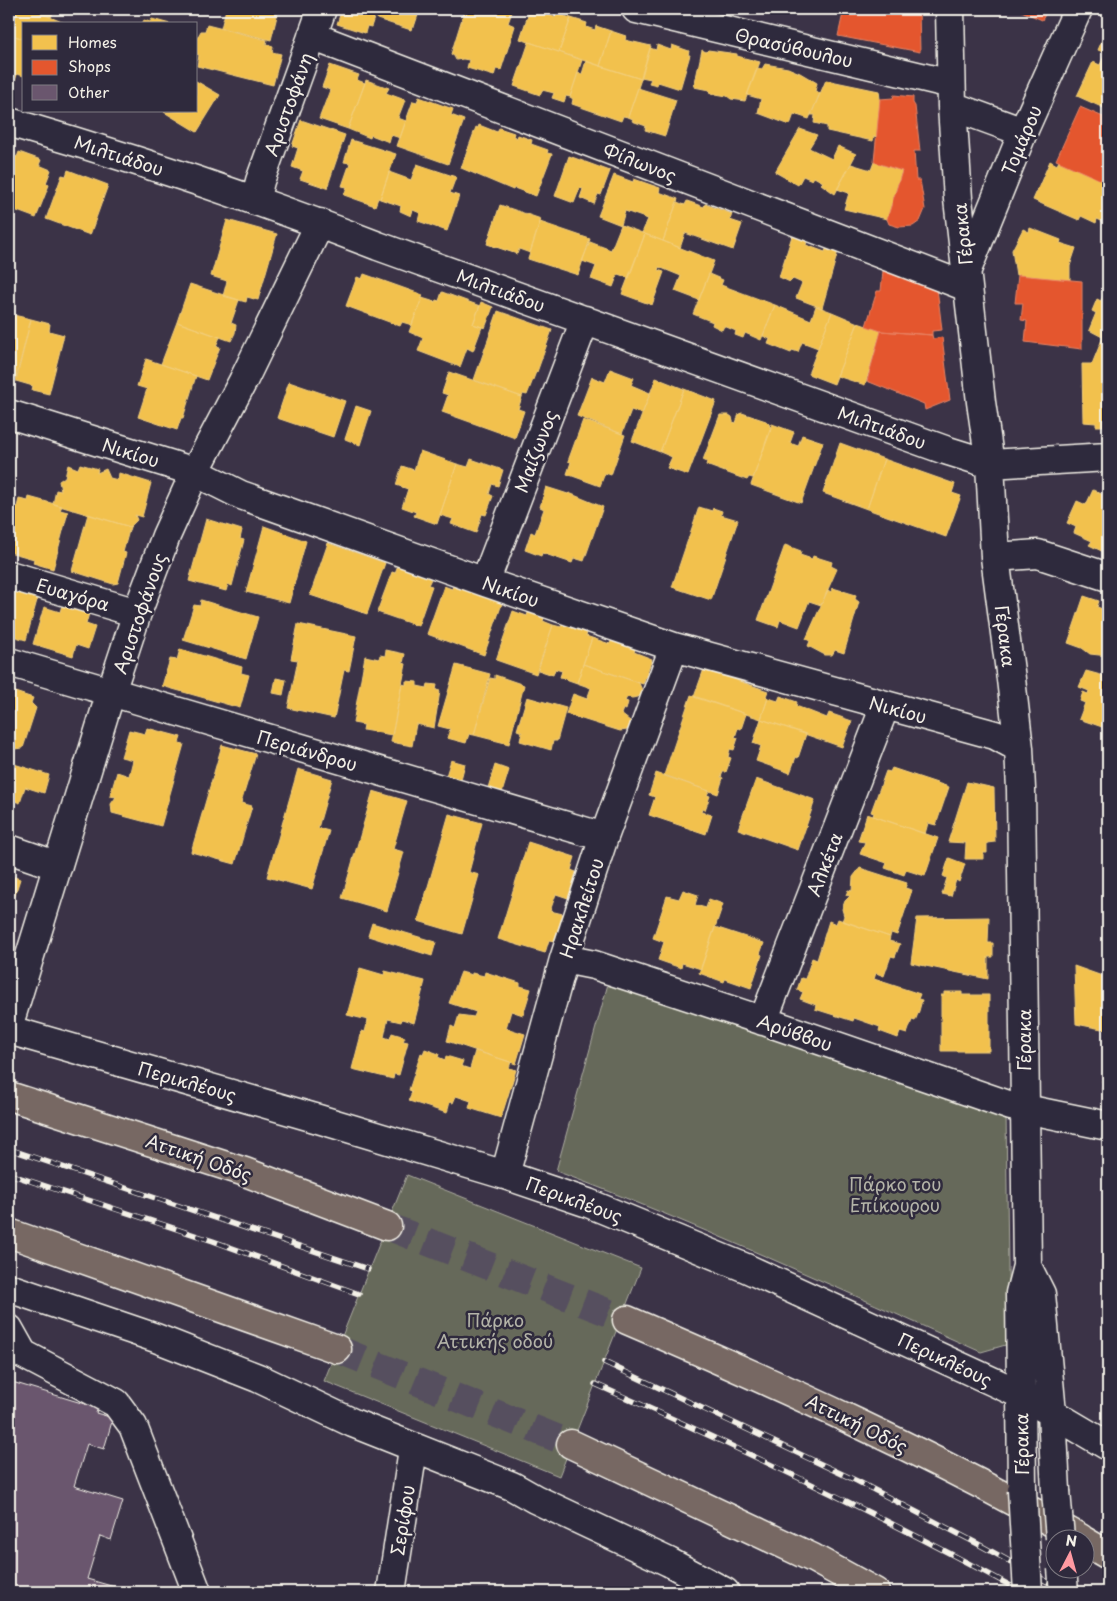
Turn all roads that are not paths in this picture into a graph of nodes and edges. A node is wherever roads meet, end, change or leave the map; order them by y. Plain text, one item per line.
1 (322, 9) edge
2 (636, 9) edge
3 (950, 9) edge
4 (1078, 9) edge
5 (666, 12) edge
6 (312, 36) junction
7 (952, 95) junction
8 (9, 122) edge
9 (1024, 132) junction
10 (255, 200) junction
11 (320, 223) junction
12 (967, 280) junction
13 (585, 320) junction
14 (9, 414) edge
15 (1108, 457) edge
16 (990, 464) junction
17 (195, 472) junction
18 (995, 557) junction
19 (9, 574) edge
20 (1108, 577) edge
21 (485, 582) junction
22 (137, 612) junction
23 (674, 647) junction
24 (9, 662) edge
25 (111, 692) junction
26 (885, 706) junction
27 (1019, 748) junction
28 (604, 837) junction
29 (9, 849) edge
30 (58, 866) junction
31 (564, 959) junction
32 (763, 1021) junction
33 (9, 1024) edge
34 (9, 1030) edge
35 (9, 1096) edge
36 (1024, 1109) junction
37 (1108, 1126) edge
38 (505, 1174) junction
39 (387, 1226) tunnel mouth
40 (9, 1233) edge
41 (1027, 1266) junction
42 (9, 1288) edge
43 (627, 1320) tunnel mouth
44 (9, 1330) edge
45 (337, 1349) tunnel mouth
46 (1020, 1394) junction
47 (1052, 1412) junction
48 (571, 1444) tunnel mouth
49 (1108, 1446) edge
50 (416, 1448) junction
51 (1059, 1528) edge
52 (1062, 1528) edge
53 (1094, 1547) edge
54 (1108, 1555) edge
55 (1063, 1578) edge
56 (197, 1592) edge
57 (391, 1592) edge
58 (725, 1592) edge
59 (875, 1592) edge
60 (1028, 1592) edge
61 (1064, 1592) edge

1 - 6 street, Αριστοφάνη
2 - 5 street, Θρασύβουλου
3 - 7 street, Γέρακα
4 - 9 street, Τομάρου
5 - 7 street, Θρασύβουλου
6 - 10 street, Αριστοφάνη
6 - 12 street, Φίλωνος
7 - 9 street, Θρασύβουλου
7 - 12 street, Γέρακα
8 - 10 street, Μιλτιάδου
9 - 12 street, Τομάρου
10 - 11 street, Μιλτιάδου
11 - 13 street, Μιλτιάδου
11 - 17 street, Αριστοφάνους
12 - 16 street, Γέρακα
13 - 16 street, Μιλτιάδου
13 - 21 street, Μαίζωνος
14 - 17 street, Νικίου
15 - 16 street
16 - 18 street, Γέρακα
17 - 21 street, Νικίου
17 - 22 street, Αριστοφάνους
18 - 20 street
18 - 27 street, Γέρακα
19 - 22 street, Ευαγόρα
21 - 23 street, Νικίου
22 - 25 street, Αριστοφάνους
23 - 26 street, Νικίου
23 - 28 street, Ηρακλείτου
24 - 25 street, Περιάνδρου
25 - 28 street, Περιάνδρου
25 - 30 street, Αριστοφάνους
26 - 27 street, Νικίου
26 - 32 street, Αλκέτα
27 - 36 street, Γέρακα
28 - 31 street, Ηρακλείτου
29 - 30 street
30 - 33 street, Αριστοφάνους
31 - 32 street, Αρύββου
31 - 38 street, Ηρακλείτου
32 - 36 street, Αρύββου
34 - 38 street, Περικλέους
35 - 39 highway, Αττική Οδός
36 - 37 street, Αρύββου
36 - 41 street, Γέρακα
38 - 46 street, Περικλέους
40 - 45 highway
41 - 46 street, Γέρακα
41 - 47 street, Γέρακα
42 - 50 street
43 - 52 highway, Αττική Οδός
44 - 56 street
46 - 47 street, Περικλέους
46 - 60 street, Γέρακα, bridge
47 - 49 street, Περικλέους
47 - 51 street, Γέρακα, bridge
48 - 59 highway
50 - 57 street, Σερίφου
50 - 58 street
53 - 54 highway
55 - 61 street, bridge

